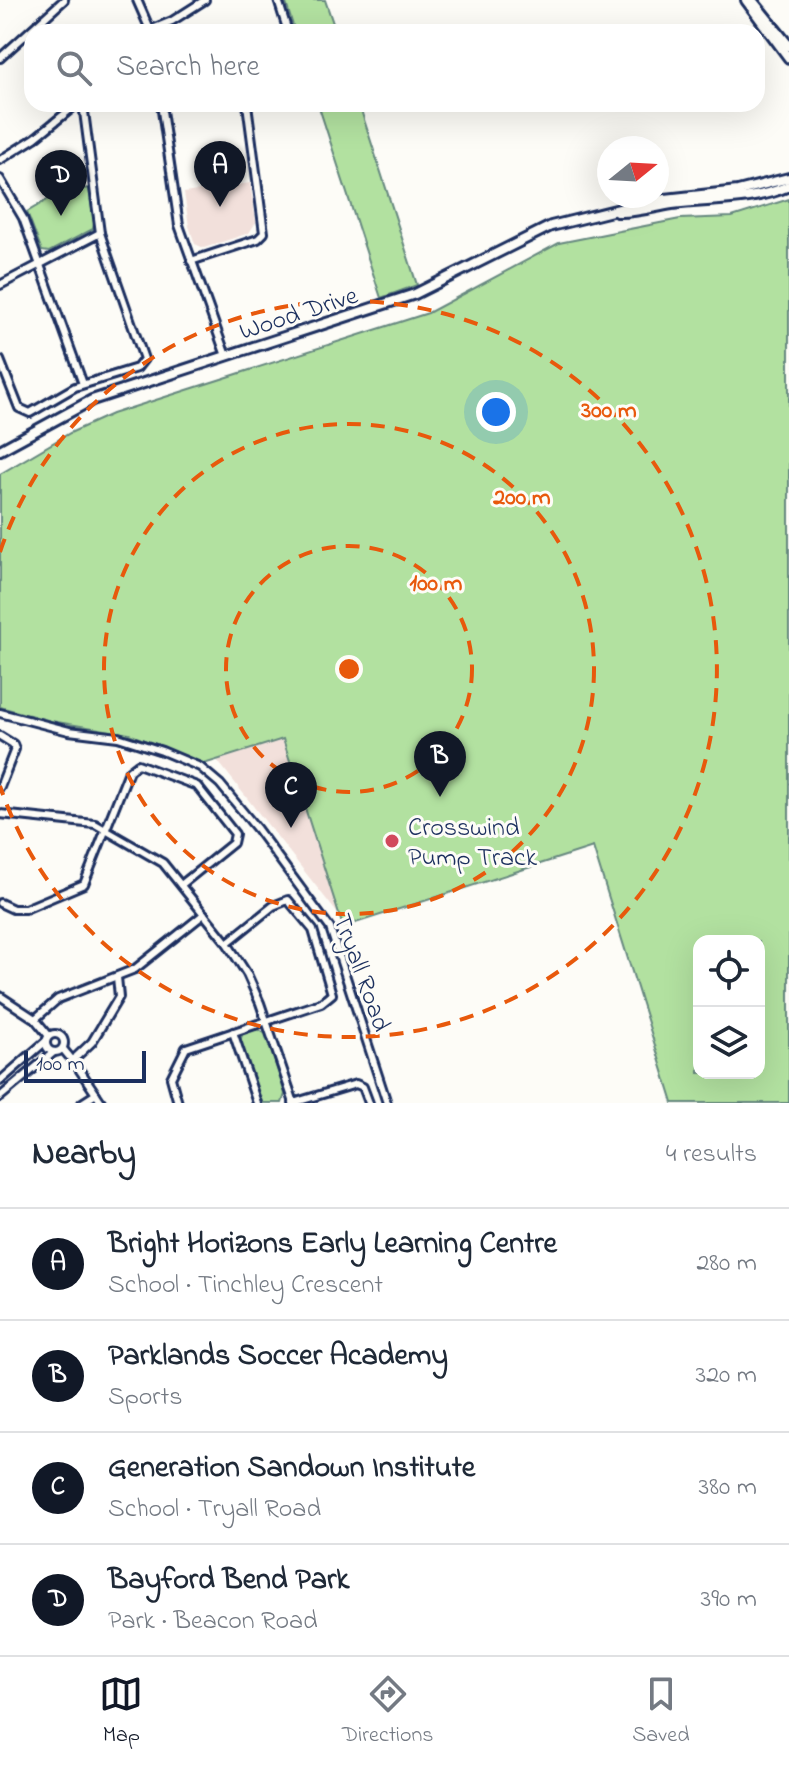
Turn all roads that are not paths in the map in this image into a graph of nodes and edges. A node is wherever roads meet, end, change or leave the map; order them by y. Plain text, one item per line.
1 (64, 0) edge
2 (137, 0) edge
3 (205, 0) edge
4 (278, 0) edge
5 (746, 0) edge
6 (752, 0) edge
7 (38, 24) edge
8 (147, 24) edge
9 (165, 24) edge
10 (286, 24) edge
11 (764, 24) edge
12 (765, 26) edge
13 (24, 36) edge
14 (789, 46) edge
15 (0, 58) edge
16 (789, 58) edge
17 (69, 112) edge
18 (81, 112) edge
19 (162, 112) edge
20 (248, 112) edge
21 (0, 160) edge
22 (789, 178) edge
23 (0, 179) edge
24 (789, 186) edge
25 (608, 212) junction
26 (100, 233) junction
27 (191, 261) junction
28 (39, 264) junction
29 (0, 285) edge
30 (226, 356) junction
31 (0, 360) edge
32 (83, 384) junction
33 (0, 450) edge
34 (0, 713) edge
35 (0, 736) edge
36 (0, 787) edge
37 (0, 814) edge
38 (107, 829) junction
39 (181, 885) junction
40 (0, 903) edge
41 (204, 914) junction
42 (227, 943) junction
43 (117, 977) junction
44 (1, 999) edge
45 (35, 1019) junction
46 (266, 1021) junction
47 (233, 1032) junction
48 (48, 1039) junction
49 (63, 1049) junction
50 (54, 1052) junction
51 (73, 1060) junction
52 (0, 1081) edge
53 (96, 1094) junction
54 (0, 1099) edge
55 (82, 1103) edge
56 (102, 1103) edge
57 (178, 1103) edge
58 (257, 1103) edge
59 (294, 1103) edge
60 (369, 1103) edge
61 (387, 1103) edge

1 - 7 street
2 - 8 street
3 - 9 street
4 - 10 street
5 - 11 street
6 - 14 street
12 - 16 street
13 - 15 street
17 - 21 street
18 - 26 street
19 - 27 street
20 - 27 street
22 - 25 street, Wood Drive
23 - 28 street
24 - 25 street, Wood Drive
25 - 30 street, Wood Drive
26 - 28 street
26 - 32 street
27 - 30 street
28 - 29 street
28 - 32 street
30 - 33 street, Wood Drive
31 - 32 street
34 - 61 street, Tryall Road
35 - 36 street
37 - 38 street
38 - 39 street
38 - 39 street
38 - 40 street
39 - 41 street
41 - 42 street
41 - 43 street
42 - 46 street
42 - 46 street
43 - 45 street
43 - 51 street
44 - 45 street
45 - 48 street
46 - 47 street
46 - 59 street
47 - 57 street
47 - 58 street
48 - 49 street
48 - 50 street
48 - 52 street
49 - 50 street
49 - 51 street
50 - 54 street
51 - 53 street
53 - 55 street
53 - 56 street
59 - 60 street

